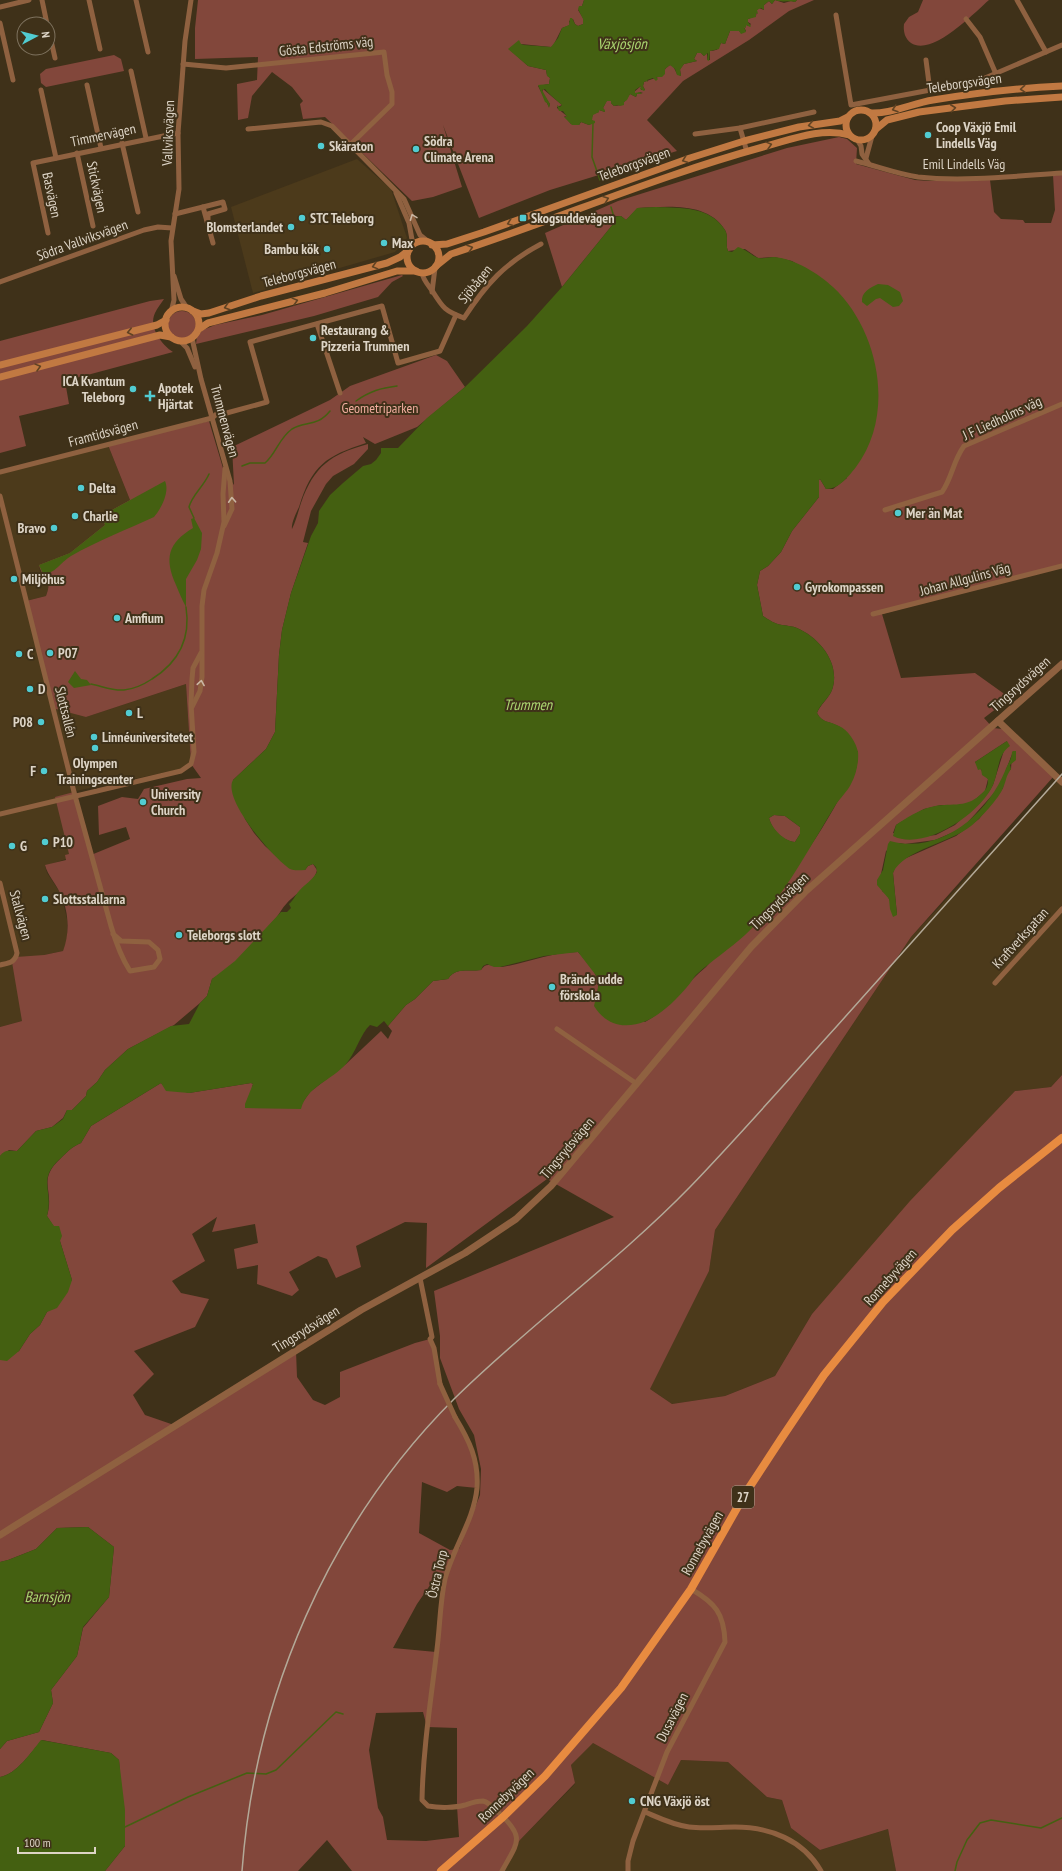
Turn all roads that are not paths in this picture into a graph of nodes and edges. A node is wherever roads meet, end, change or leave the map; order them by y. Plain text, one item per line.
1 (30, 0) edge
2 (42, 0) edge
3 (89, 0) edge
4 (136, 0) edge
5 (191, 0) edge
6 (1018, 0) edge
7 (19, 1) edge
8 (0, 7) edge
9 (836, 15) dead end
10 (46, 16) edge
11 (966, 19) dead end
12 (0, 22) edge
13 (1062, 44) edge
14 (100, 49) dead end
15 (148, 52) dead end
16 (1046, 52) junction
17 (926, 60) dead end
18 (183, 64) junction
19 (131, 71) dead end
20 (996, 74) junction
21 (13, 80) dead end
22 (87, 85) dead end
23 (1062, 86) edge
24 (41, 90) dead end
25 (930, 91) junction
26 (1062, 97) edge
27 (814, 112) dead end
28 (871, 113) junction
29 (848, 117) junction
30 (740, 128) junction
31 (248, 129) dead end
32 (876, 129) junction
33 (178, 132) junction
34 (695, 134) dead end
35 (849, 135) junction
36 (872, 136) junction
37 (146, 138) junction
38 (744, 141) junction
39 (858, 141) junction
40 (122, 143) junction
41 (350, 146) junction
42 (101, 148) junction
43 (747, 152) junction
44 (77, 153) junction
45 (56, 158) junction
46 (866, 158) junction
47 (856, 161) dead end
48 (33, 163) joint
49 (869, 164) junction
50 (1062, 173) edge
51 (395, 190) junction
52 (203, 207) junction
53 (138, 212) dead end
54 (175, 214) junction
55 (208, 220) dead end
56 (94, 226) dead end
57 (172, 228) junction
58 (48, 233) dead end
59 (213, 243) dead end
60 (431, 244) junction
61 (541, 244) dead end
62 (411, 247) junction
63 (172, 267) junction
64 (435, 267) junction
65 (419, 272) junction
66 (0, 282) edge
67 (432, 292) junction
68 (190, 310) junction
69 (171, 312) junction
70 (456, 315) junction
71 (166, 320) junction
72 (317, 324) junction
73 (198, 329) junction
74 (171, 337) junction
75 (192, 338) junction
76 (180, 341) junction
77 (0, 365) edge
78 (0, 377) edge
79 (201, 379) junction
80 (340, 393) dead end
81 (1062, 404) edge
82 (212, 418) junction
83 (225, 469) junction
84 (0, 472) edge
85 (0, 496) edge
86 (885, 510) dead end
87 (223, 529) junction
88 (1062, 566) edge
89 (874, 614) dead end
90 (201, 653) junction
91 (1062, 664) edge
92 (191, 711) junction
93 (998, 721) junction
94 (1062, 782) edge
95 (75, 796) junction
96 (0, 814) edge
97 (0, 883) edge
98 (1062, 909) edge
99 (113, 934) junction
100 (0, 965) edge
101 (995, 983) dead end
102 (557, 1029) dead end
103 (637, 1084) junction
104 (1062, 1138) edge
105 (420, 1278) junction
106 (0, 1535) edge
107 (692, 1589) junction
108 (645, 1812) junction
109 (503, 1817) junction
110 (441, 1871) edge
111 (502, 1871) edge
112 (628, 1871) edge
113 (822, 1871) edge

1 - 7 street
2 - 10 street
3 - 14 street
4 - 15 street
5 - 18 street, Vallviksvägen
6 - 16 street
7 - 8 street
9 - 25 street
11 - 20 street
12 - 21 street
13 - 16 street
16 - 20 street
17 - 25 street
18 - 33 street, Vallviksvägen
18 - 41 street, Gösta Edströms väg
19 - 37 street
20 - 25 street
22 - 42 street
23 -> 28 main road, Teleborgsvägen
24 - 45 street
32 -> 26 main road, Teleborgsvägen
27 - 30 street
28 - 29 main road
28 - 32 main road
29 - 35 main road
29 -> 38 main road, Teleborgsvägen
30 - 34 street
30 - 38 street
31 - 41 street
32 - 36 main road
33 - 37 street, Timmervägen
33 - 54 street, Vallviksvägen
35 - 39 main road
43 -> 35 main road, Teleborgsvägen
36 - 39 main road
36 - 46 street
37 - 40 street, Timmervägen
38 - 43 street
38 -> 60 main road, Teleborgsvägen
39 - 46 street
40 - 42 street, Timmervägen
40 - 53 street
41 - 51 street
42 - 44 street, Timmervägen
64 -> 43 main road, Teleborgsvägen
44 - 45 street, Timmervägen
44 - 56 street, Stickvägen
45 - 48 street, Timmervägen
46 - 49 street
47 - 49 street, Emil Lindells Väg
48 - 58 street, Basvägen
49 - 50 street, Emil Lindells Väg
60 -> 51 street
51 - 62 street
52 - 54 street
52 - 55 street
52 - 59 street
54 - 57 street, Vallviksvägen
57 - 63 street, Vallviksvägen
57 - 66 street, Södra Vallviksvägen
60 - 62 main road
60 - 64 main road
61 - 70 street, Sjöbågen
62 - 65 main road
62 -> 68 main road, Teleborgsvägen
63 - 68 street, Vallviksvägen
63 - 69 street, Vallviksvägen
64 - 65 main road
64 - 67 street
65 - 67 street, Sjöbågen
73 -> 65 main road, Teleborgsvägen
67 - 70 street, Sjöbågen
68 - 69 main road
68 - 73 main road
69 - 71 main road
70 - 72 street
71 - 74 main road
71 -> 77 main road
72 - 80 street
72 - 82 street, Framtidsvägen
73 - 75 main road
74 - 76 main road
78 -> 74 main road
75 - 76 main road
75 - 79 street, Trummenvägen
76 - 79 street, Trummenvägen
79 - 82 street, Trummenvägen
81 - 86 street, J F Liedholms väg
82 - 83 street, Trummenvägen
82 - 84 street, Framtidsvägen
83 - 87 street, Trummenvägen
87 -> 83 street, Trummenvägen
85 - 95 street, Slottsallén
87 - 90 street, Trummenvägen
88 - 89 street, Johan Allgulins Väg
90 - 92 street, Trummenvägen
92 -> 90 street, Trummenvägen
91 - 93 street, Tingsrydsvägen
92 - 95 street, Trummenvägen
93 - 94 street
93 - 103 street, Tingsrydsvägen
95 - 96 street, Trummenvägen
95 - 99 street, Slottsallén
97 - 100 street, Stallvägen
98 - 101 street, Kraftverksgatan
99 - 99 street, Slottsallén
102 - 103 street
103 - 105 street, Tingsrydsvägen
104 - 107 main road, Ronnebyvägen / 27
105 - 106 street, Tingsrydsvägen
105 - 109 street, Östra Torp, bridge
107 - 108 street, Dusavägen
107 - 109 main road, Ronnebyvägen / 27
108 - 112 street, Dusavägen
108 - 113 street
109 - 110 main road, Ronnebyvägen / 27
109 - 111 street

